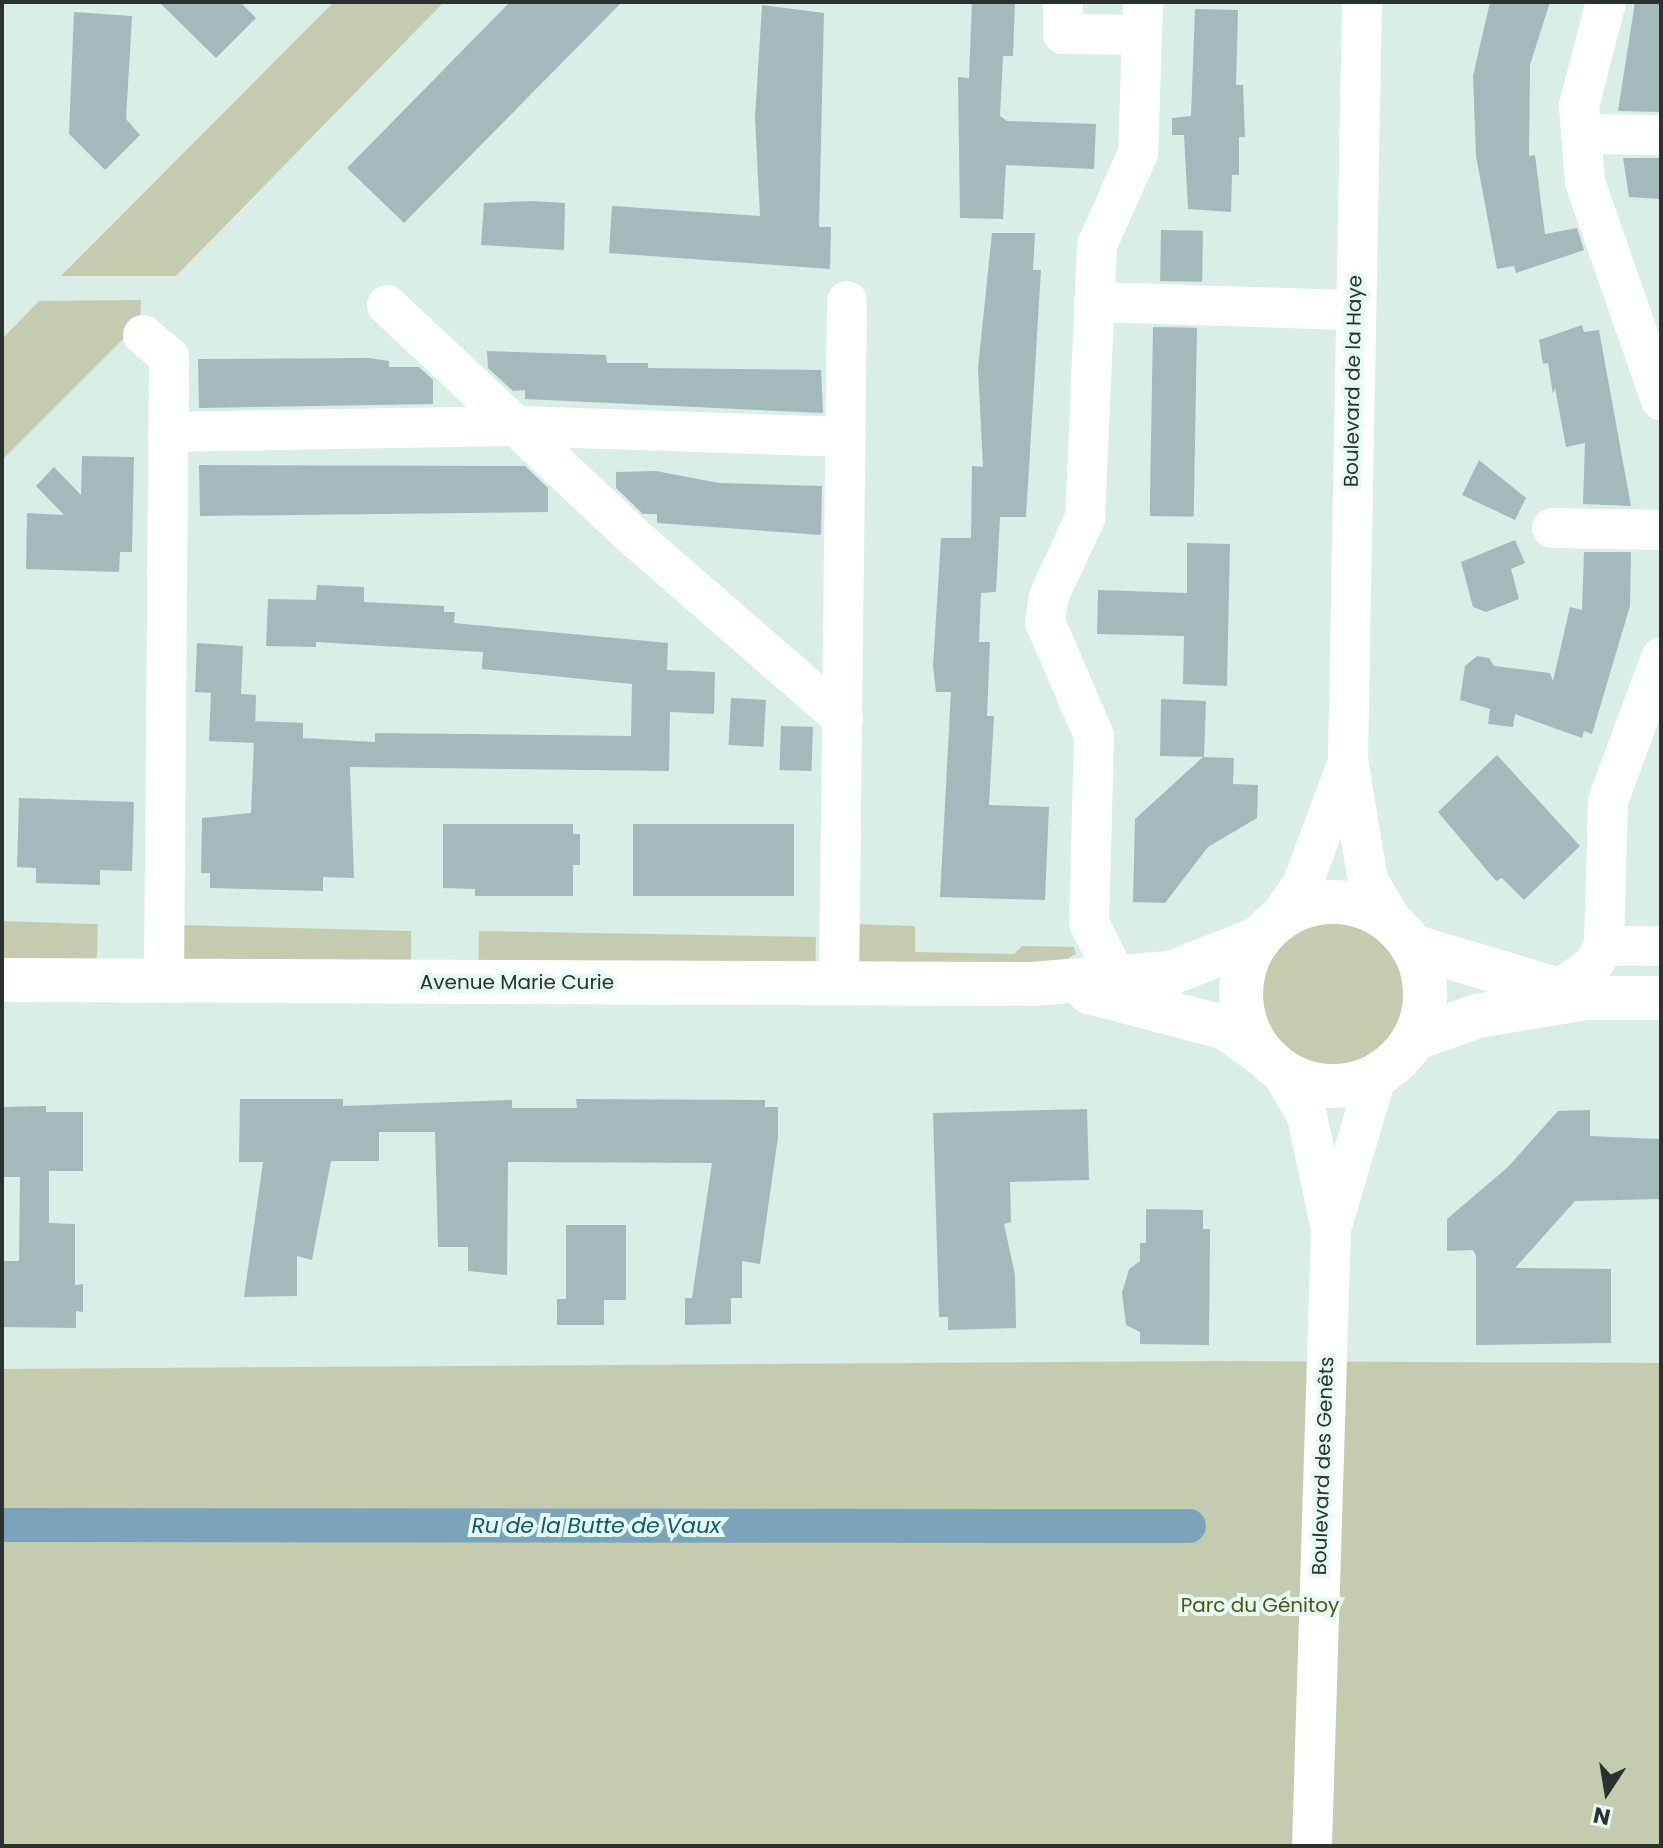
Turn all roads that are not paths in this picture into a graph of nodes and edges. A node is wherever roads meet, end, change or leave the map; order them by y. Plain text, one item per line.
1 (1063, 2) edge
2 (1362, 2) edge
3 (1606, 2) edge
4 (1142, 18) edge
5 (1581, 134) junction
6 (1661, 135) edge
7 (847, 301) dead end
8 (1094, 302) junction
9 (387, 305) dead end
10 (1353, 310) junction
11 (143, 335) dead end
12 (1661, 400) edge
13 (516, 426) junction
14 (168, 432) junction
15 (846, 437) junction
16 (1552, 528) dead end
17 (1661, 530) edge
18 (1661, 658) edge
19 (843, 719) junction
20 (1348, 760) junction
21 (1268, 929) junction
22 (1404, 936) junction
23 (1604, 946) junction
24 (1661, 946) edge
25 (1116, 976) junction
26 (2, 980) edge
27 (164, 981) junction
28 (839, 983) junction
29 (1031, 984) junction
30 (1573, 994) junction
31 (1661, 998) edge
32 (1414, 1039) junction
33 (1271, 1062) junction
34 (1376, 1077) junction
35 (1331, 1229) junction
36 (1312, 1846) edge

1 - 4 street
2 - 10 street, Boulevard de la Haye
3 - 5 street
4 - 8 street
5 - 6 street
5 - 12 street
7 - 15 street
8 - 10 street
8 - 25 street
9 - 13 street
10 - 20 street, Boulevard de la Haye
11 - 14 street
13 - 14 street
13 - 15 street
13 - 19 street
14 - 27 street
15 - 19 street
16 - 17 street
18 - 23 street
19 - 28 street
20 - 21 street, Boulevard de la Haye
20 - 22 street, Boulevard de la Haye
21 - 22 main road
21 - 25 main road, Avenue Marie Curie
21 - 33 main road
22 - 30 main road
22 - 32 main road
23 - 24 street
23 - 30 street
25 - 29 main road, Avenue Marie Curie
26 - 27 main road, Avenue Marie Curie
27 - 28 main road, Avenue Marie Curie
28 - 29 main road, Avenue Marie Curie
29 - 33 main road, Avenue Marie Curie
30 - 31 main road
30 - 32 main road
32 - 34 main road
33 - 34 main road
33 - 35 street, Boulevard des Genêts
34 - 35 street, Boulevard des Genêts
35 - 36 street, Boulevard des Genêts

